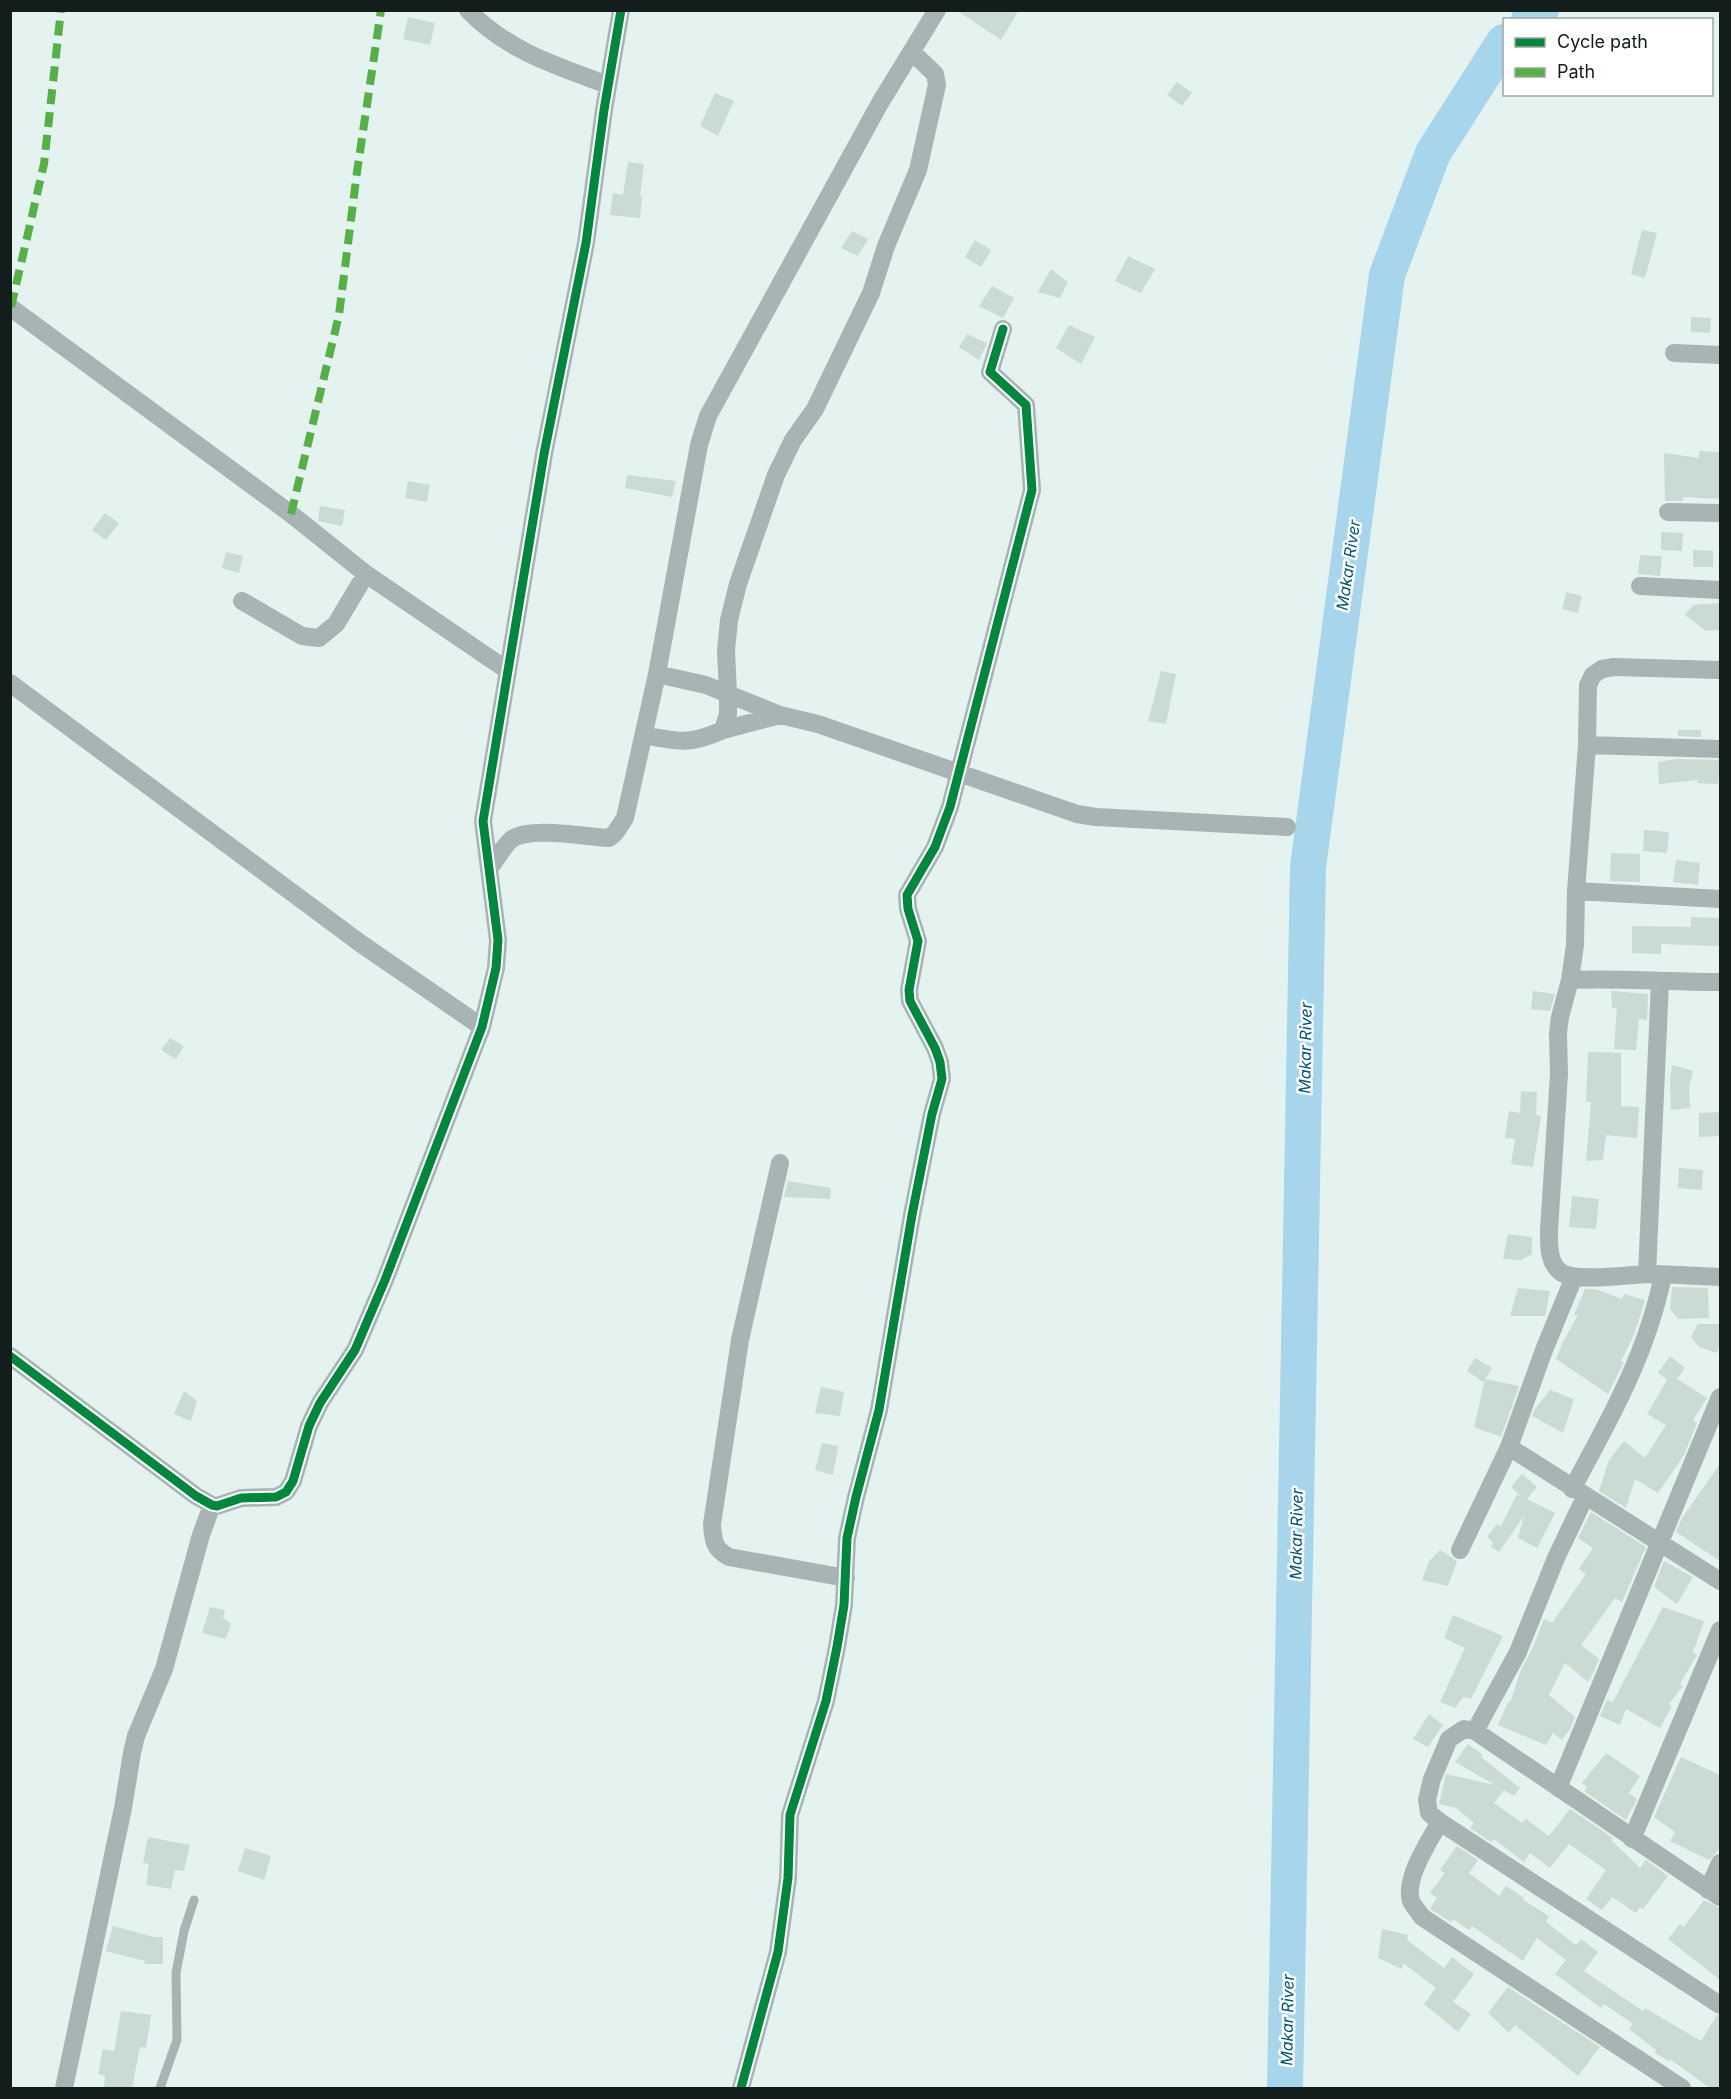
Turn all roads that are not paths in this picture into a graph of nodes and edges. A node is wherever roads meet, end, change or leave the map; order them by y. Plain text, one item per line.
1 (468, 10) edge
2 (621, 10) edge
3 (937, 10) edge
4 (912, 52) junction
5 (608, 85) junction
6 (10, 307) edge
7 (1003, 329) dead end
8 (1674, 353) dead end
9 (1720, 355) edge
10 (1668, 512) dead end
11 (1720, 513) edge
12 (366, 574) junction
13 (1640, 586) dead end
14 (1720, 590) edge
15 (242, 601) dead end
16 (507, 670) junction
17 (1720, 670) edge
18 (657, 674) junction
19 (10, 683) edge
20 (728, 694) junction
21 (780, 715) junction
22 (723, 730) junction
23 (644, 735) junction
24 (1587, 746) junction
25 (1720, 749) edge
26 (960, 774) junction
27 (483, 821) junction
28 (1287, 827) dead end
29 (512, 839) junction
30 (489, 869) junction
31 (1576, 891) junction
32 (1720, 899) edge
33 (1570, 980) junction
34 (1660, 982) junction
35 (1720, 982) edge
36 (482, 1027) junction
37 (780, 1163) dead end
38 (1655, 1275) junction
39 (1720, 1276) edge
40 (1574, 1277) junction
41 (10, 1356) edge
42 (1720, 1397) edge
43 (1509, 1447) junction
44 (1578, 1493) junction
45 (212, 1505) junction
46 (1661, 1544) junction
47 (1460, 1550) dead end
48 (846, 1578) junction
49 (1720, 1581) edge
50 (1720, 1630) edge
51 (1474, 1731) junction
52 (1558, 1788) junction
53 (1440, 1822) junction
54 (1632, 1839) junction
55 (1720, 1863) edge
56 (1714, 1894) edge
57 (194, 1900) dead end
58 (1720, 2005) edge
59 (64, 2088) edge
60 (160, 2088) edge
61 (741, 2088) edge
62 (1682, 2088) edge

1 - 5 street
2 - 5 street
3 - 4 street
4 - 18 street
4 - 20 street
5 - 16 street
6 - 12 street
7 - 26 street
8 - 9 street
10 - 11 street
12 - 15 street
12 - 16 street
13 - 14 street
16 - 27 street
17 - 24 street
18 - 20 street
18 - 23 street
19 - 36 street
20 - 21 street
20 - 22 street
21 - 22 street
21 - 26 street
22 - 23 street
23 - 29 street
24 - 25 street
24 - 31 street
26 - 28 street
26 - 48 street
27 - 29 street
27 - 30 street
29 - 30 street
30 - 36 street
31 - 32 street
31 - 33 street
33 - 34 street
33 - 40 street
34 - 35 street
34 - 38 street
36 - 45 street
37 - 48 street
38 - 39 street
38 - 40 street
38 - 44 street
40 - 43 street
41 - 45 street
42 - 46 street
43 - 44 street
43 - 47 street
44 - 46 street
44 - 51 street
45 - 59 street
46 - 49 street
46 - 52 street
48 - 61 street
50 - 54 street
51 - 52 street
51 - 53 street
52 - 54 street
53 - 58 street
53 - 62 street
54 - 56 street
55 - 56 street
57 - 60 lane

